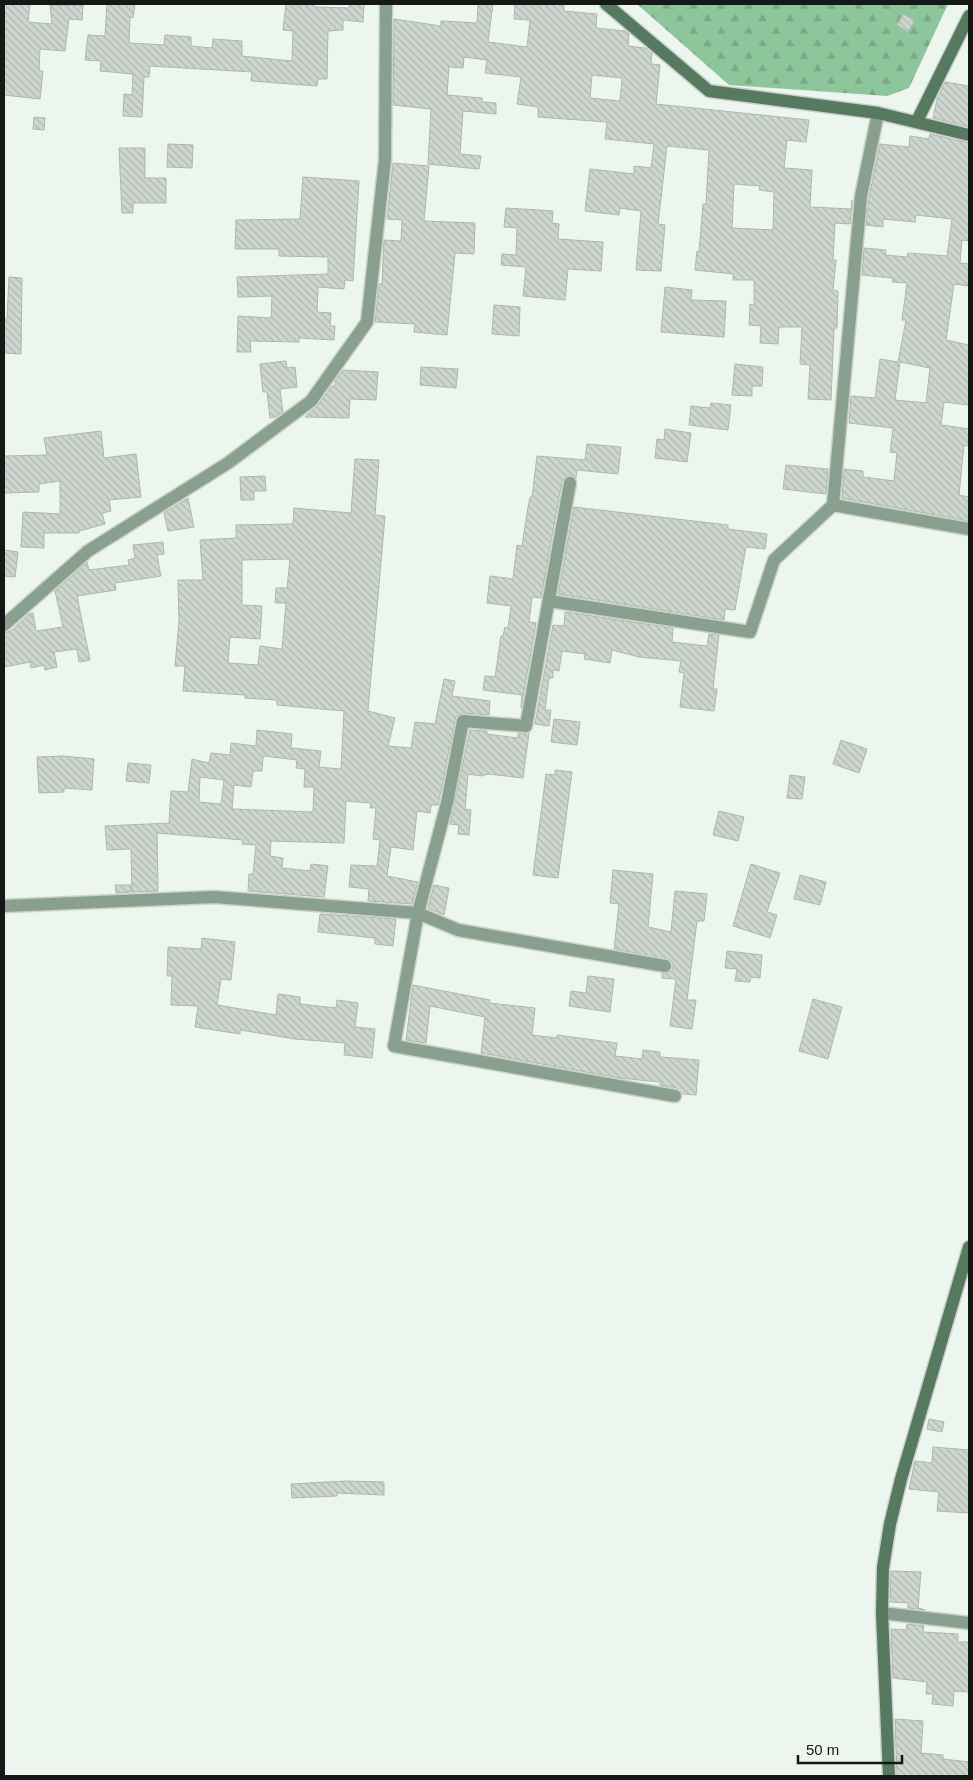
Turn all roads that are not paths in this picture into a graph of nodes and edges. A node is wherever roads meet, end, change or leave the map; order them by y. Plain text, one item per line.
1 (386, 4) edge
2 (606, 4) edge
3 (969, 16) edge
4 (878, 113) junction
5 (917, 121) junction
6 (969, 135) edge
7 (570, 483) dead end
8 (833, 505) junction
9 (969, 529) edge
10 (549, 600) junction
11 (4, 625) edge
12 (4, 906) edge
13 (418, 913) junction
14 (665, 966) dead end
15 (675, 1096) dead end
16 (969, 1247) edge
17 (882, 1613) junction
18 (969, 1623) edge
19 (889, 1776) edge

1 - 11 street
2 - 4 street
3 - 5 street
4 - 5 street
4 - 8 street
5 - 6 street
7 - 10 street
8 - 9 street
8 - 10 street
10 - 13 street
12 - 13 street
13 - 14 street
13 - 15 street
16 - 17 street
17 - 18 street
17 - 19 street

